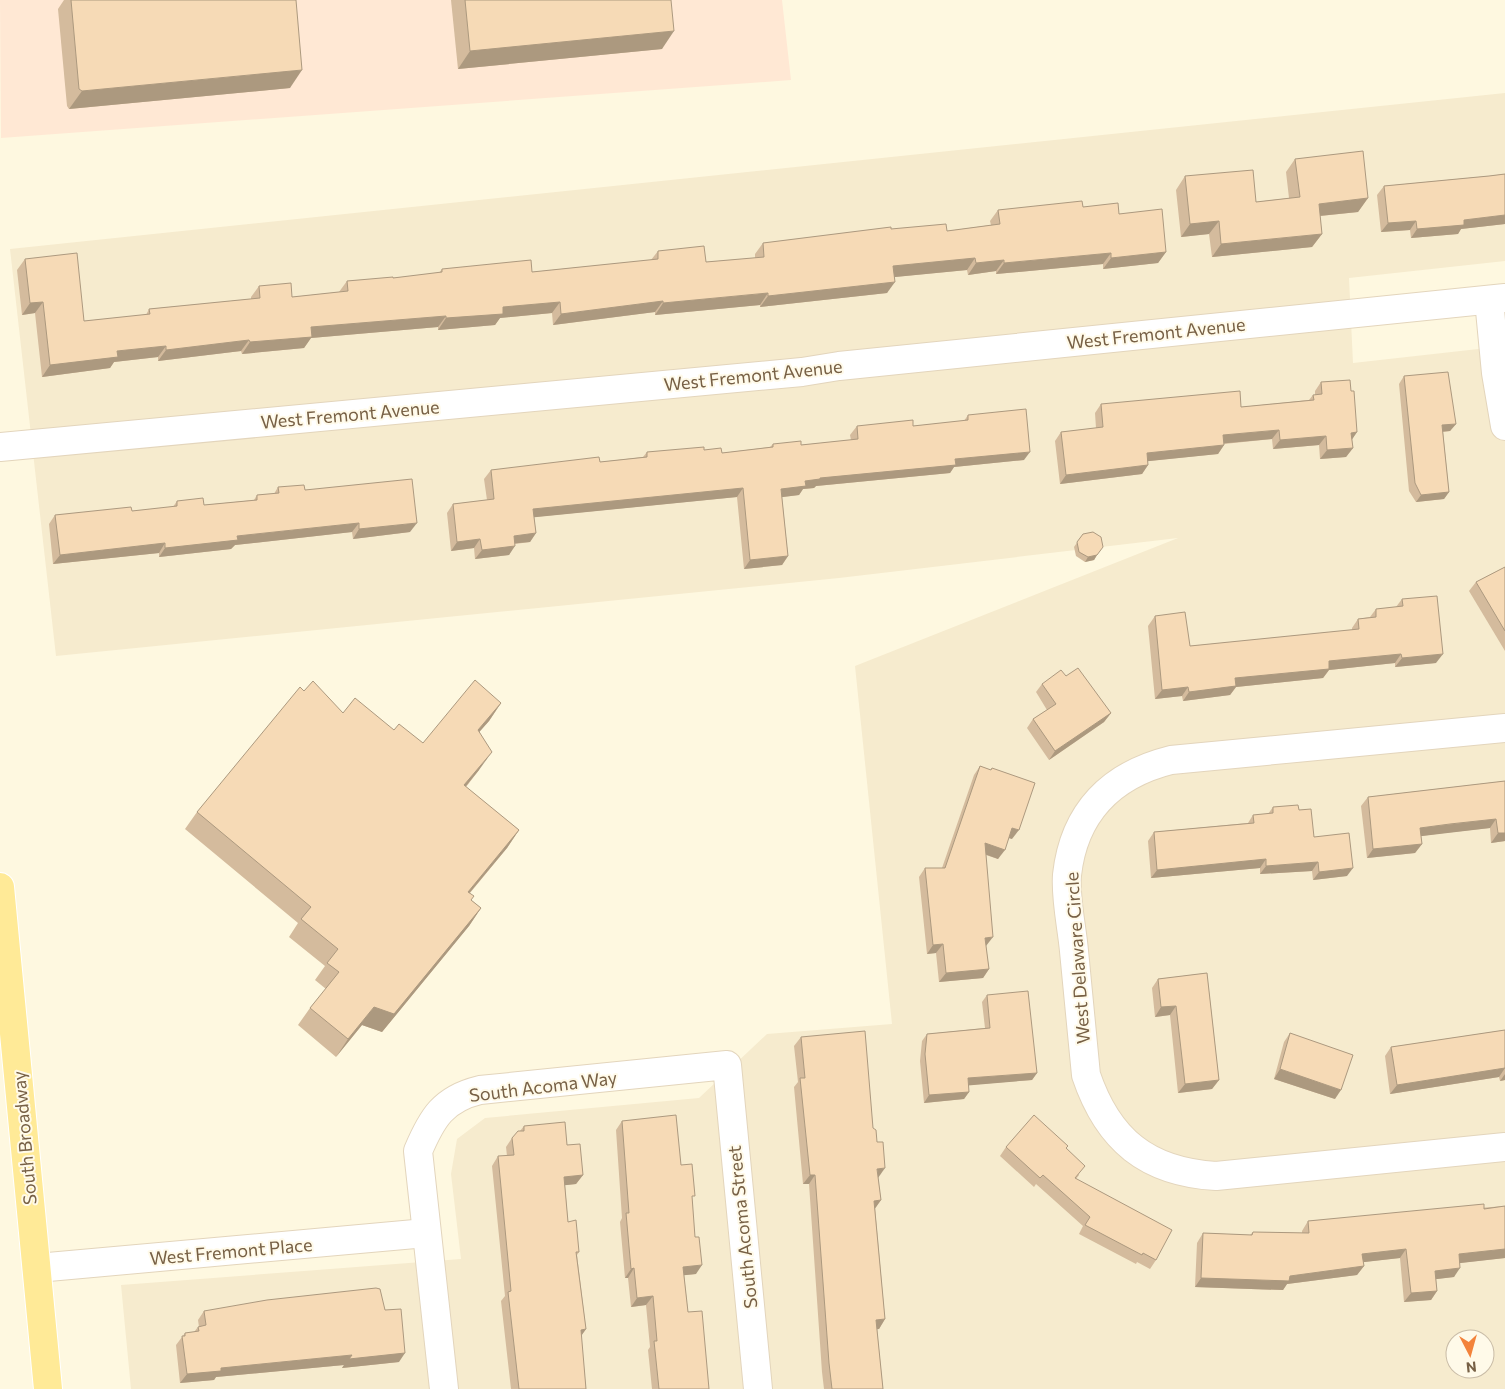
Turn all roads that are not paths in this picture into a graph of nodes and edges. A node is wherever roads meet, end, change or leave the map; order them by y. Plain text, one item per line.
1 (1497, 299) edge
2 (1505, 426) edge
3 (0, 447) edge
4 (1505, 728) edge
5 (0, 887) edge
6 (727, 1065) joint
7 (1505, 1147) edge
8 (426, 1233) junction
9 (36, 1268) junction
10 (48, 1389) edge
11 (444, 1389) edge
12 (758, 1389) edge

1 - 2 street
1 - 3 street, West Fremont Avenue
4 - 7 street, West Delaware Circle
5 - 9 main road, South Broadway
6 - 8 street, South Acoma Way
6 - 12 street, South Acoma Street
8 - 9 street, West Fremont Place
8 - 11 street, South Acoma Way
9 - 10 main road, South Broadway

